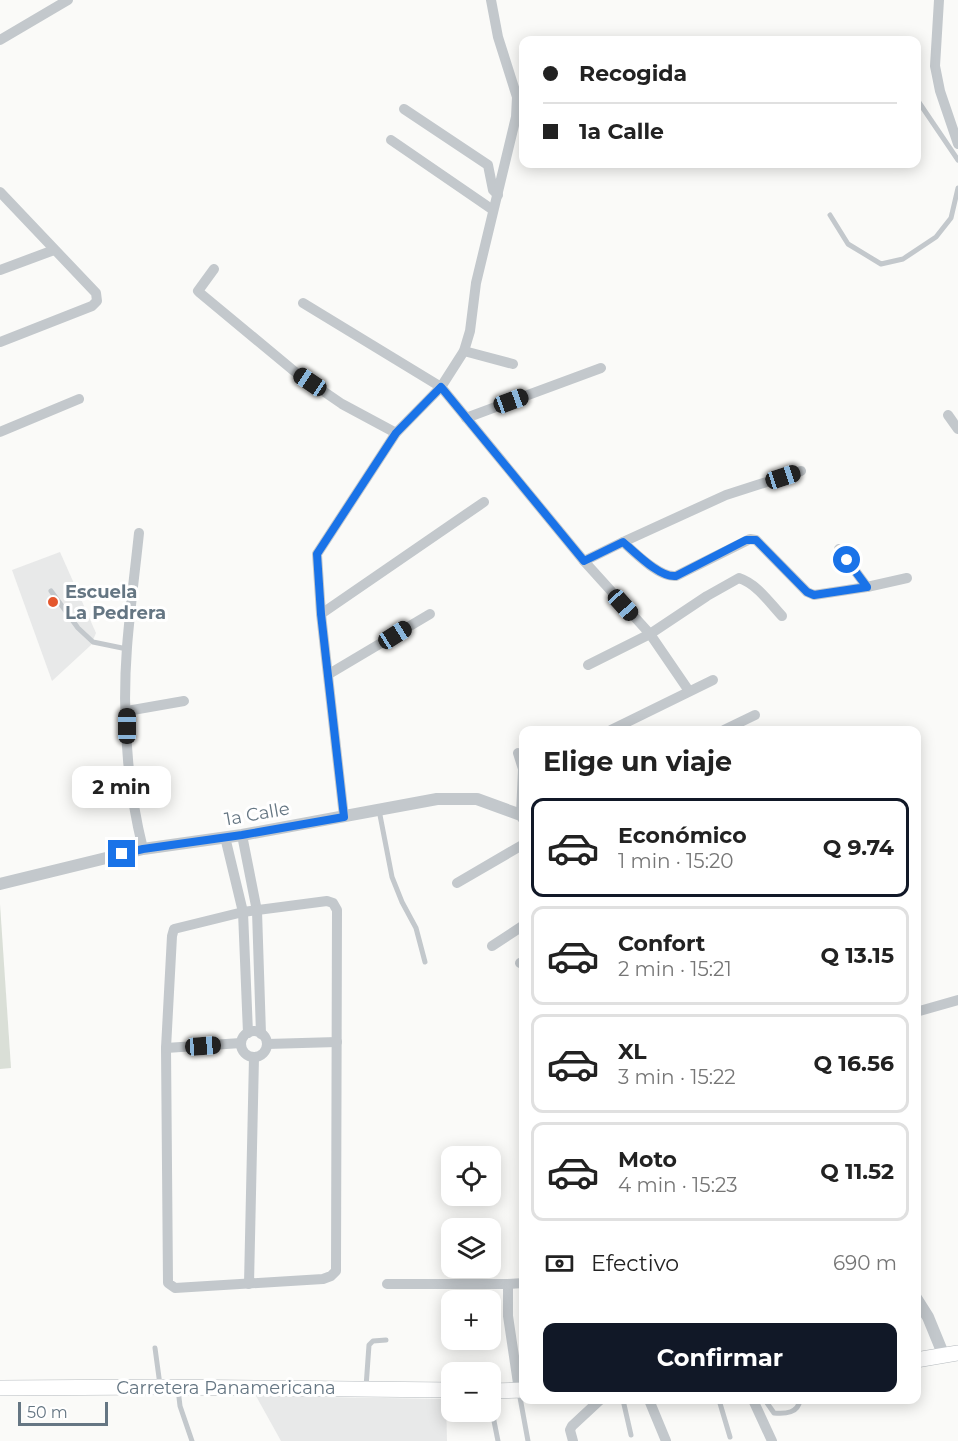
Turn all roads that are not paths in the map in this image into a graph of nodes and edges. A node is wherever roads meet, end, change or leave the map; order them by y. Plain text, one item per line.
1 (491, 0) edge
2 (939, 0) edge
3 (63, 1) edge
4 (0, 40) edge
5 (921, 105) edge
6 (404, 109) dead end
7 (391, 140) dead end
8 (958, 144) edge
9 (958, 160) edge
10 (958, 188) edge
11 (0, 192) edge
12 (498, 195) junction
13 (493, 210) junction
14 (830, 215) dead end
15 (54, 250) junction
16 (214, 268) dead end
17 (0, 270) edge
18 (303, 303) dead end
19 (0, 342) edge
20 (464, 351) junction
21 (513, 364) dead end
22 (601, 368) dead end
23 (441, 387) junction
24 (79, 399) dead end
25 (948, 415) dead end
26 (466, 418) junction
27 (958, 429) edge
28 (0, 432) edge
29 (396, 433) junction
30 (801, 471) dead end
31 (484, 502) dead end
32 (139, 533) dead end
33 (623, 542) junction
34 (839, 549) dead end
35 (584, 561) junction
36 (907, 578) dead end
37 (867, 587) junction
38 (51, 591) dead end
39 (321, 614) junction
40 (430, 614) dead end
41 (782, 616) dead end
42 (650, 634) junction
43 (127, 649) junction
44 (588, 665) dead end
45 (329, 674) junction
46 (713, 680) dead end
47 (689, 691) junction
48 (184, 701) dead end
49 (127, 711) junction
50 (755, 715) dead end
51 (619, 726) edge
52 (732, 726) edge
53 (518, 753) dead end
54 (519, 756) edge
55 (379, 810) junction
56 (519, 816) edge
57 (344, 817) junction
58 (242, 835) junction
59 (225, 837) junction
60 (519, 847) edge
61 (143, 849) junction
62 (457, 883) dead end
63 (0, 884) edge
64 (257, 910) junction
65 (243, 912) junction
66 (519, 928) edge
67 (492, 946) dead end
68 (425, 962) dead end
69 (958, 1000) edge
70 (921, 1011) edge
71 (248, 1033) junction
72 (264, 1039) junction
73 (337, 1042) junction
74 (241, 1043) junction
75 (166, 1048) junction
76 (254, 1057) junction
77 (249, 1284) junction
78 (387, 1284) dead end
79 (508, 1284) junction
80 (519, 1284) edge
81 (921, 1306) edge
82 (386, 1340) dead end
83 (155, 1348) dead end
84 (951, 1354) edge
85 (921, 1359) edge
86 (519, 1379) edge
87 (160, 1387) junction
88 (177, 1387) junction
89 (0, 1388) edge
90 (366, 1389) junction
91 (441, 1390) edge
92 (519, 1390) edge
93 (501, 1391) edge
94 (523, 1404) edge
95 (596, 1404) edge
96 (624, 1404) edge
97 (651, 1404) edge
98 (720, 1404) edge
99 (755, 1404) edge
100 (768, 1404) edge
101 (799, 1404) edge
102 (494, 1422) edge
103 (631, 1435) dead end
104 (730, 1437) dead end
105 (192, 1441) edge
106 (498, 1441) edge
107 (528, 1441) edge
108 (573, 1441) edge
109 (666, 1441) edge
110 (772, 1441) edge

1 - 12 street
2 - 8 street
3 - 4 street
5 - 9 lane
6 - 12 street
7 - 13 street
10 - 14 lane
11 - 15 street
12 - 13 street
13 - 20 street
15 - 17 street
15 - 19 street
16 - 29 street
18 - 23 street
20 - 21 street
20 - 23 street
22 - 26 street
23 - 26 street
23 - 29 street
24 - 28 street
25 - 27 street
26 - 35 street
29 - 39 street
30 - 33 street
31 - 39 street
32 - 43 street
33 - 35 street
33 - 37 street
34 - 37 street
35 - 42 street
36 - 37 street
38 - 43 lane
39 - 45 street
40 - 45 street
41 - 42 street
42 - 44 street
42 - 47 street
43 - 49 street
45 - 57 street
46 - 47 street
47 - 51 street
48 - 49 street
49 - 61 street
50 - 52 street
53 - 54 street
55 - 56 street, 1a Calle
55 - 57 street, 1a Calle
55 - 68 lane
57 - 58 street, 1a Calle
58 - 59 street, 1a Calle
58 - 64 street
59 - 61 street, 1a Calle
59 - 65 street
60 - 62 street
61 - 63 street, 1a Calle
64 - 65 street
64 - 72 street
64 - 73 street
65 - 71 street
65 - 75 street
66 - 67 street
69 - 70 street
71 - 72 street
71 - 74 street
72 - 73 street
72 - 76 street
73 - 77 street
74 - 75 street
74 - 76 street
75 - 77 street
76 - 77 street
78 - 79 street
79 - 80 street
79 - 86 street
81 - 84 street
82 - 90 lane
83 - 87 lane
84 - 85 main road
87 - 88 main road, Carretera Panamericana
87 - 89 main road, Carretera Panamericana
88 - 90 main road, Carretera Panamericana
88 - 105 lane
90 - 91 main road, Carretera Panamericana
92 - 93 main road
94 - 107 lane
95 - 108 street
96 - 103 lane
97 - 109 street
98 - 104 lane
99 - 110 street
100 - 101 lane
102 - 106 lane

